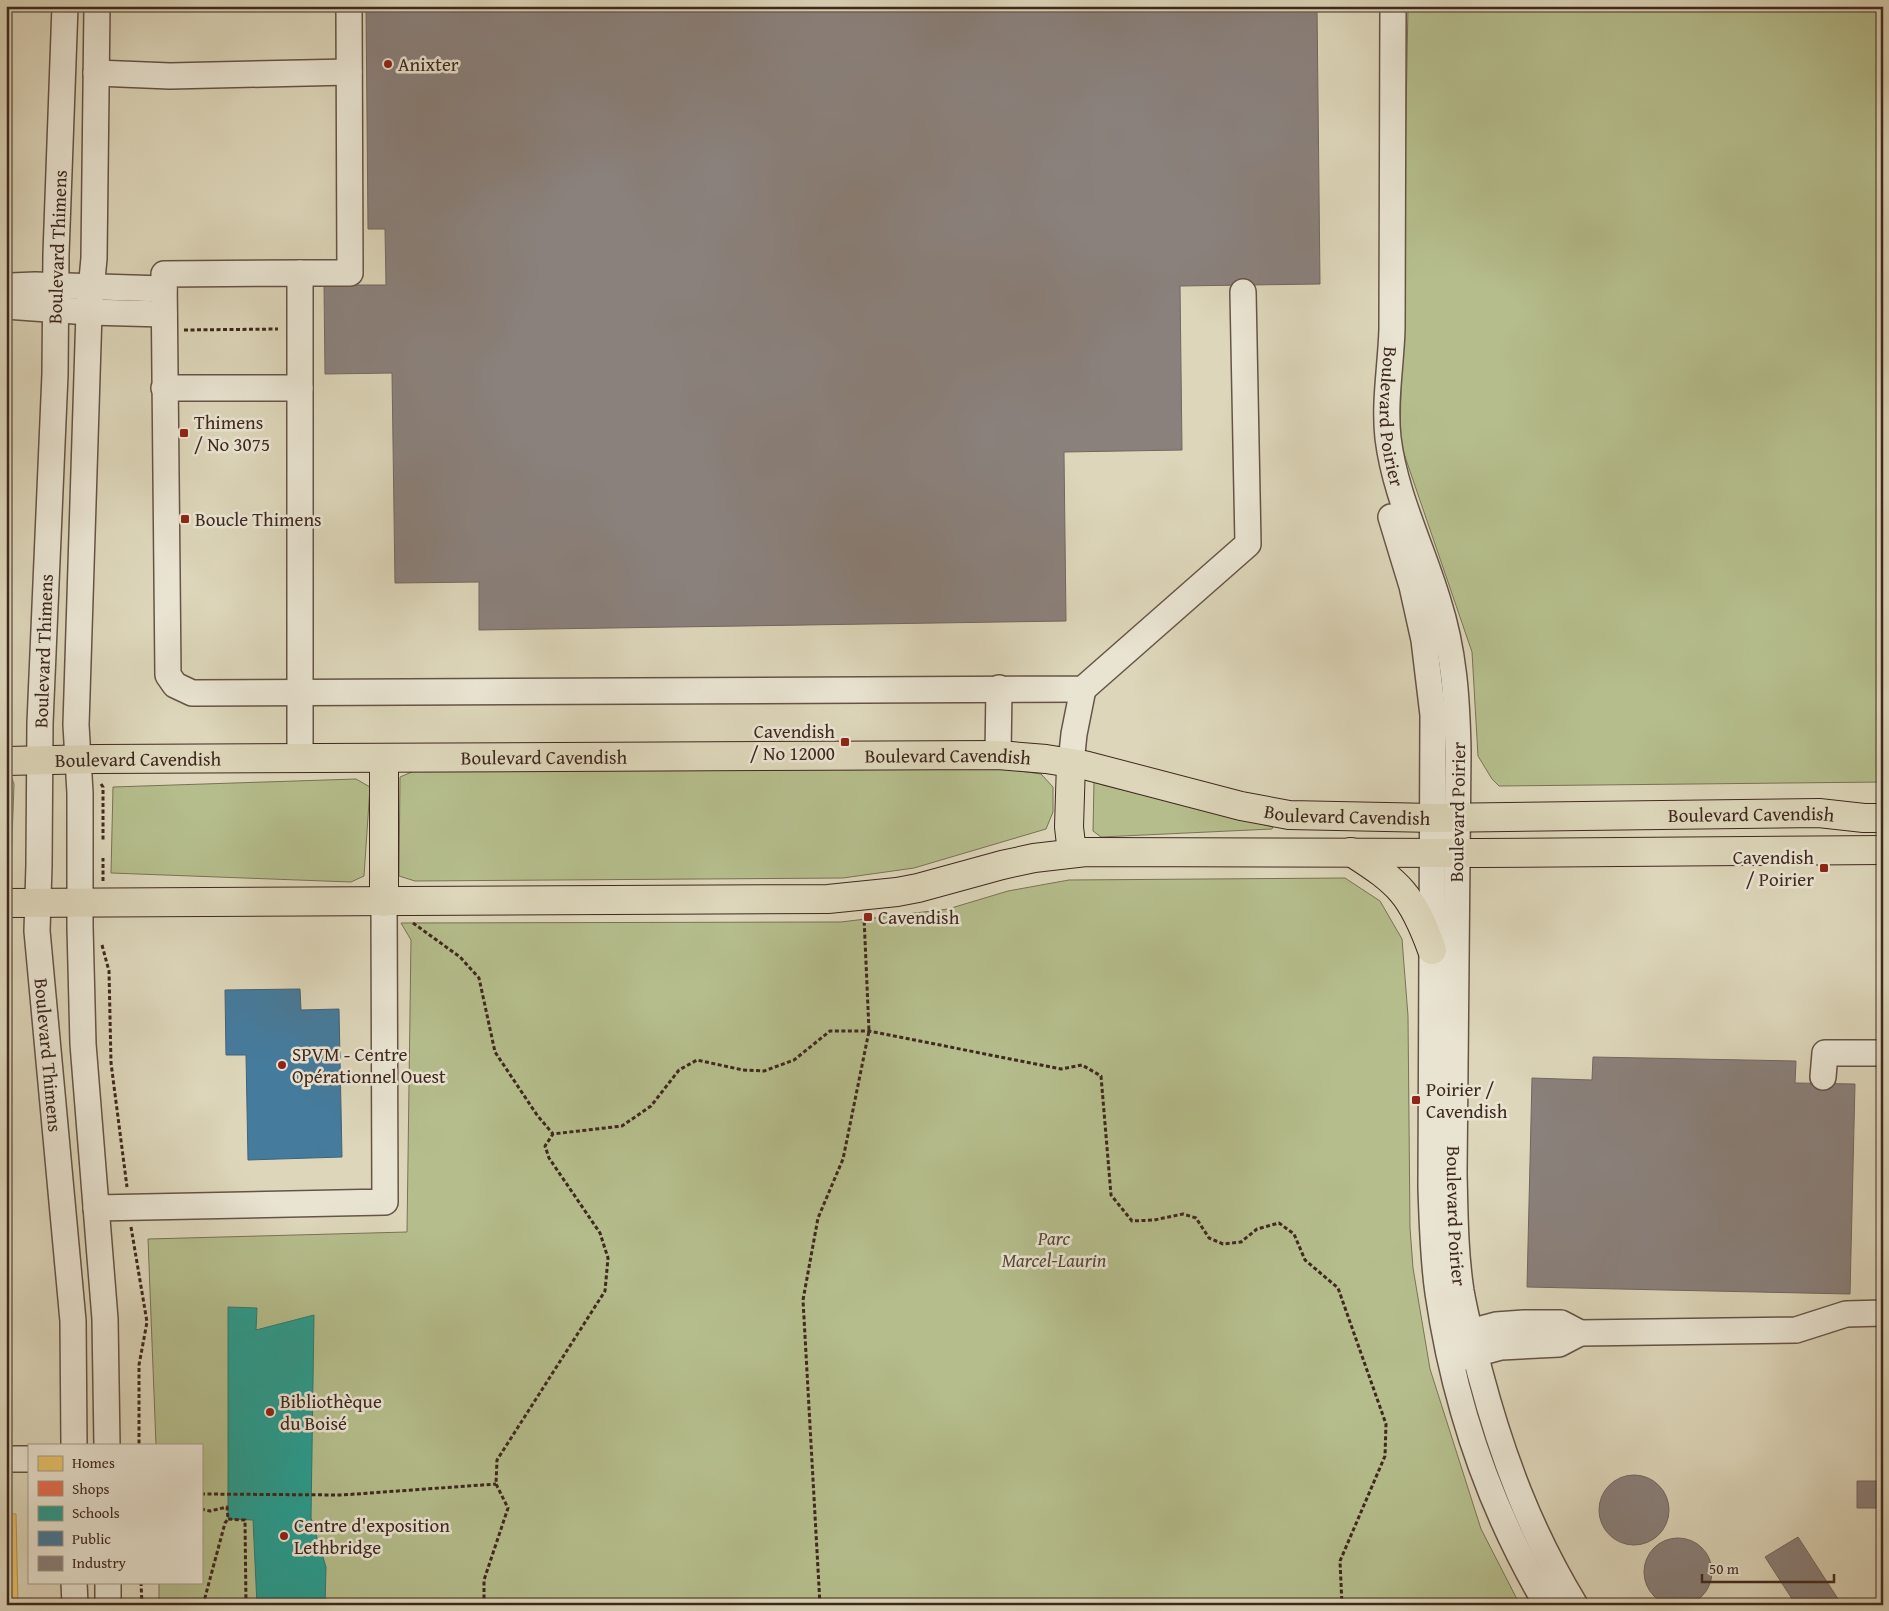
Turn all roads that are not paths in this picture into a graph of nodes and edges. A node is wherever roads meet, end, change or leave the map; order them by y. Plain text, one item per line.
1 (65, 6) edge
2 (98, 6) edge
3 (349, 6) edge
4 (1376, 6) edge
5 (1393, 6) edge
6 (349, 72) junction
7 (96, 73) junction
8 (300, 273) junction
9 (57, 286) junction
10 (90, 286) junction
11 (6, 288) edge
12 (164, 288) junction
13 (1243, 292) dead end
14 (6, 306) edge
15 (56, 310) junction
16 (89, 312) junction
17 (170, 322) junction
18 (164, 388) junction
19 (300, 388) junction
20 (999, 688) junction
21 (1083, 689) junction
22 (301, 691) junction
23 (998, 755) junction
24 (384, 758) junction
25 (300, 759) junction
26 (79, 760) junction
27 (6, 761) edge
28 (39, 761) junction
29 (1071, 763) junction
30 (1846, 816) junction
31 (1446, 817) junction
32 (1883, 818) edge
33 (1883, 850) edge
34 (1846, 851) junction
35 (1351, 852) junction
36 (1445, 852) junction
37 (1072, 853) junction
38 (384, 902) junction
39 (80, 903) junction
40 (6, 904) edge
41 (38, 904) junction
42 (1432, 950) junction
43 (1883, 1053) edge
44 (1823, 1076) dead end
45 (96, 1208) junction
46 (1883, 1313) edge
47 (1472, 1342) junction
48 (1448, 1350) junction
49 (74, 1444) edge
50 (107, 1444) edge
51 (6, 1459) edge
52 (28, 1459) edge
53 (74, 1584) edge
54 (108, 1584) edge
55 (75, 1605) edge
56 (108, 1605) edge
57 (1547, 1605) edge
58 (1575, 1605) edge

1 - 9 street, Boulevard Thimens
2 - 7 street, Boulevard Thimens
3 - 6 street
4 - 31 street, Boulevard Poirier
5 - 31 street, Boulevard Poirier
6 - 7 street
6 - 8 street
7 - 10 street, Boulevard Thimens
8 - 12 street
8 - 19 street
9 - 10 street
9 - 11 street
9 - 15 street, Boulevard Thimens
10 - 12 street
10 - 16 street, Boulevard Thimens
12 - 17 street
13 - 21 street
14 - 15 street
15 - 16 street
15 - 28 street, Boulevard Thimens
16 - 17 street
16 - 26 street, Boulevard Thimens
17 - 18 street
18 - 19 street
18 - 22 street
19 - 22 street
20 - 21 street
20 - 22 street
20 - 23 street
21 - 29 street
22 - 25 street
23 - 24 main road, Boulevard Cavendish
23 - 29 main road, Boulevard Cavendish
24 - 25 main road, Boulevard Cavendish
24 - 38 main road
25 - 26 main road, Boulevard Cavendish
26 - 28 main road, Boulevard Cavendish
26 - 39 street, Boulevard Thimens
27 - 28 main road, Boulevard Cavendish
28 - 41 street, Boulevard Thimens
29 - 31 main road, Boulevard Cavendish
29 - 37 main road
30 - 31 main road, Boulevard Cavendish
30 - 32 main road, Boulevard Cavendish
30 - 34 main road
31 - 36 street, Boulevard Poirier
33 - 34 main road, Boulevard Cavendish
34 - 36 main road, Boulevard Cavendish
35 - 36 main road, Boulevard Cavendish
35 - 37 main road, Boulevard Cavendish
35 - 42 main road
36 - 42 street, Boulevard Poirier
36 - 47 street, Boulevard Poirier
37 - 38 main road, Boulevard Cavendish
38 - 39 main road, Boulevard Cavendish
38 - 45 street
39 - 41 main road, Boulevard Cavendish
39 - 45 street, Boulevard Thimens
40 - 41 main road, Boulevard Cavendish
41 - 49 street, Boulevard Thimens
42 - 48 street, Boulevard Poirier
43 - 44 street
45 - 50 street, Boulevard Thimens
46 - 47 street
47 - 48 street
47 - 58 street, Boulevard Poirier
48 - 57 street, Boulevard Poirier
51 - 52 street
53 - 55 street
54 - 56 street

